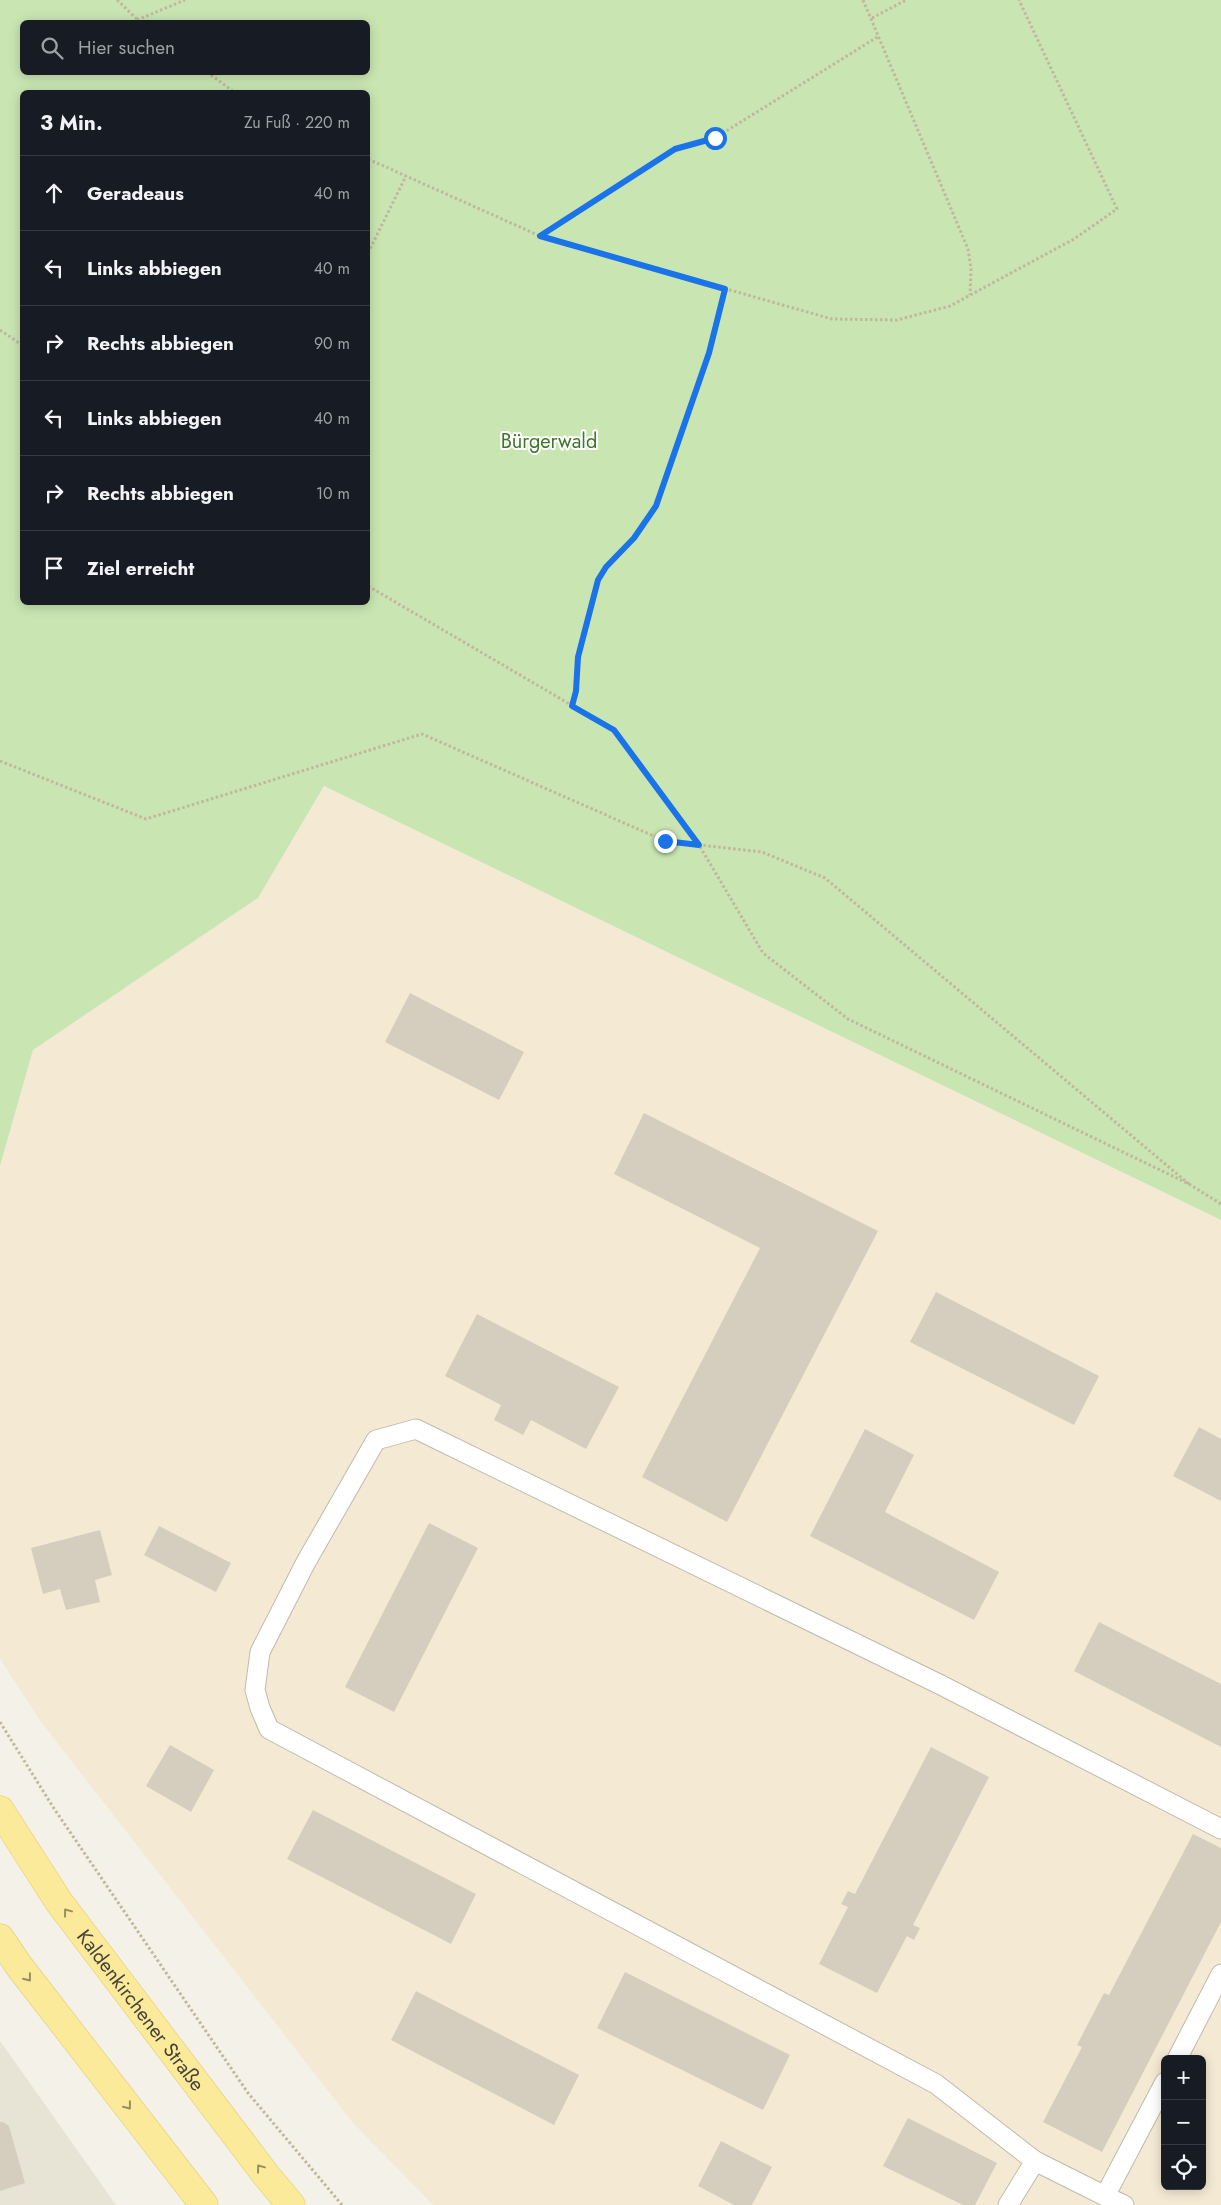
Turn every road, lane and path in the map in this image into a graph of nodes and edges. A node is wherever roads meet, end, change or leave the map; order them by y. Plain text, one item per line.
1 (117, 0) edge
2 (185, 0) edge
3 (863, 0) edge
4 (906, 0) edge
5 (1019, 0) edge
6 (872, 18) junction
7 (138, 20) edge
8 (141, 20) edge
9 (879, 36) junction
10 (211, 75) edge
11 (231, 90) edge
12 (370, 160) edge
13 (406, 176) junction
14 (540, 236) junction
15 (370, 249) edge
16 (725, 289) junction
17 (970, 295) junction
18 (0, 330) edge
19 (20, 344) edge
20 (370, 587) edge
21 (572, 706) junction
22 (0, 762) edge
23 (699, 845) junction
24 (1189, 1184) junction
25 (1221, 1204) edge
26 (0, 1722) edge
27 (0, 1810) edge
28 (1221, 1829) edge
29 (0, 1938) edge
30 (1221, 1974) edge
31 (1179, 2055) edge
32 (1161, 2090) edge
33 (1034, 2161) junction
34 (1105, 2196) junction
35 (204, 2205) edge
36 (291, 2205) edge
37 (342, 2205) edge
38 (1008, 2205) edge
39 (1124, 2205) edge

1 - 7 path
2 - 8 path
3 - 6 path
4 - 6 path
5 - 17 path
6 - 9 path
9 - 14 path
9 - 17 path
10 - 11 path
12 - 13 path
13 - 14 path
13 - 15 path
14 - 16 path
16 - 17 path
16 - 21 path
18 - 19 path
20 - 21 path
21 - 23 path
22 - 23 path
23 - 24 path
23 - 24 path
24 - 25 path
26 - 37 path
36 -> 27 main road, Kaldenkirchener Straße
28 - 33 lane
29 -> 35 main road
30 - 31 lane
32 - 34 lane
33 - 34 lane
33 - 38 lane
34 - 39 lane

